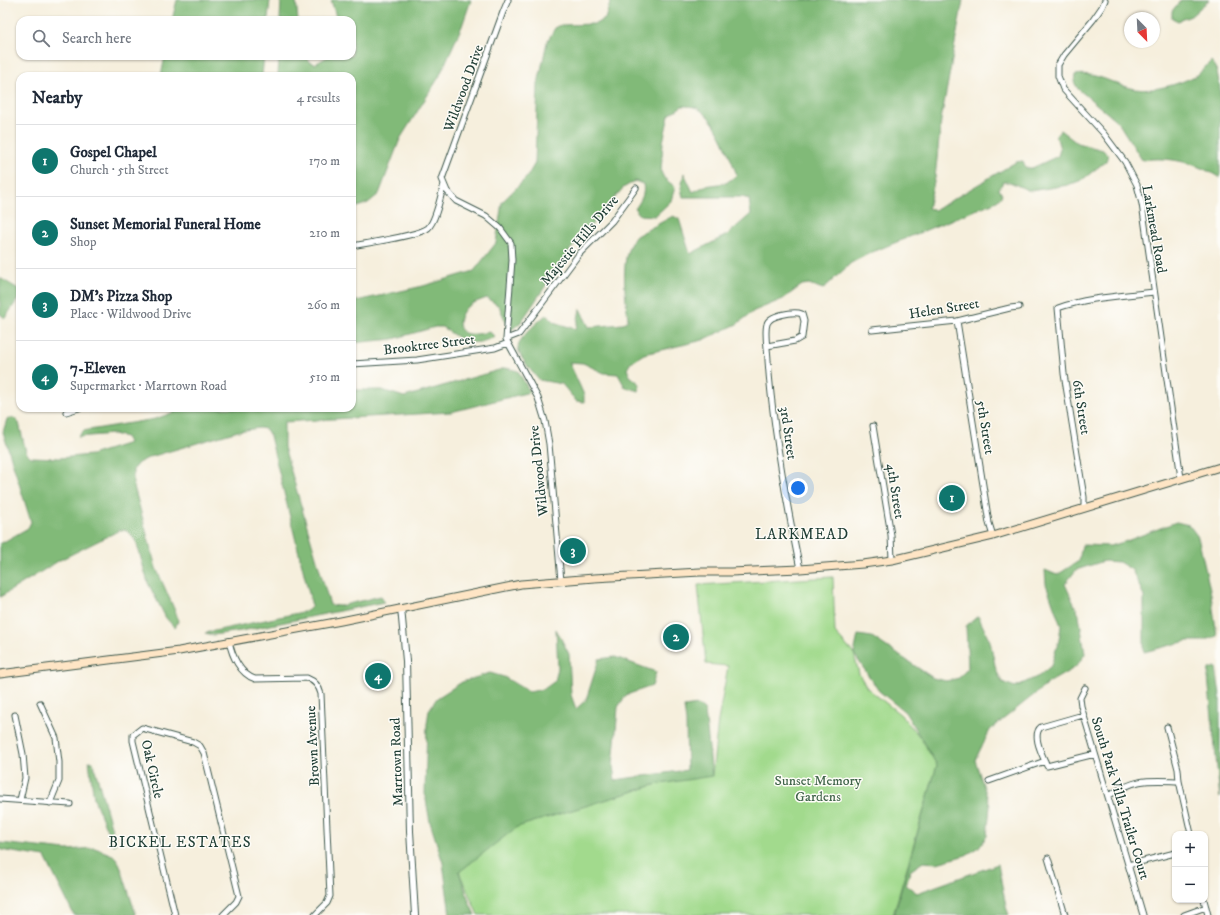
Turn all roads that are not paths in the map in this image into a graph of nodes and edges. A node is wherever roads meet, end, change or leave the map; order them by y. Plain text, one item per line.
1 (508, 0) edge
2 (1105, 0) edge
3 (444, 184) junction
4 (636, 188) dead end
5 (356, 245) edge
6 (1154, 292) junction
7 (1019, 307) dead end
8 (957, 321) junction
9 (872, 330) dead end
10 (507, 341) junction
11 (767, 346) junction
12 (356, 364) edge
13 (873, 426) dead end
14 (1220, 467) edge
15 (1181, 478) junction
16 (1084, 508) junction
17 (993, 536) junction
18 (892, 560) junction
19 (800, 570) junction
20 (561, 581) junction
21 (401, 608) junction
22 (228, 641) junction
23 (0, 674) edge
24 (1085, 688) dead end
25 (40, 703) dead end
26 (15, 715) dead end
27 (1083, 715) junction
28 (1167, 727) dead end
29 (1096, 754) junction
30 (1045, 761) junction
31 (989, 781) dead end
32 (1179, 781) junction
33 (1108, 796) junction
34 (0, 799) edge
35 (20, 800) junction
36 (50, 803) junction
37 (70, 804) dead end
38 (1190, 831) edge
39 (1172, 854) edge
40 (1048, 858) dead end
41 (1128, 865) junction
42 (1205, 903) edge
43 (1206, 907) junction
44 (175, 915) edge
45 (223, 915) edge
46 (315, 915) edge
47 (416, 915) edge
48 (1065, 915) edge
49 (1143, 915) edge
50 (1184, 915) edge
51 (1208, 915) edge

1 - 3 street, Wildwood Drive
2 - 6 street, Larkmead Road
3 - 5 street, Wildwood Drive
3 - 10 street
4 - 10 street, Majestic Hills Drive
6 - 15 street, Larkmead Road
6 - 16 street, 6th Street
7 - 8 street, Helen Street
8 - 9 street, Helen Street
8 - 17 street, 5th Street
10 - 12 street, Brooktree Street
10 - 20 street, Wildwood Drive
11 - 11 street, 3rd Street
11 - 19 street, 3rd Street
13 - 18 street, 4th Street
14 - 15 main road
15 - 16 main road
16 - 17 main road
17 - 18 main road
18 - 19 main road
19 - 20 main road
20 - 21 main road
21 - 22 main road
21 - 47 street, Marrtown Road
22 - 23 main road
22 - 46 street, Brown Avenue
24 - 27 street, South Park Villa Trailer Court
25 - 36 street
26 - 35 street
27 - 29 street, South Park Villa Trailer Court
27 - 30 street
28 - 32 street
29 - 30 street
29 - 33 street, South Park Villa Trailer Court
30 - 31 street
32 - 33 street
32 - 38 street
33 - 41 street, South Park Villa Trailer Court
34 - 35 street
35 - 36 street
36 - 37 street
39 - 41 street
40 - 48 street
41 - 49 street, South Park Villa Trailer Court
42 - 43 street
43 - 50 street
43 - 51 street
44 - 45 street, Oak Circle

